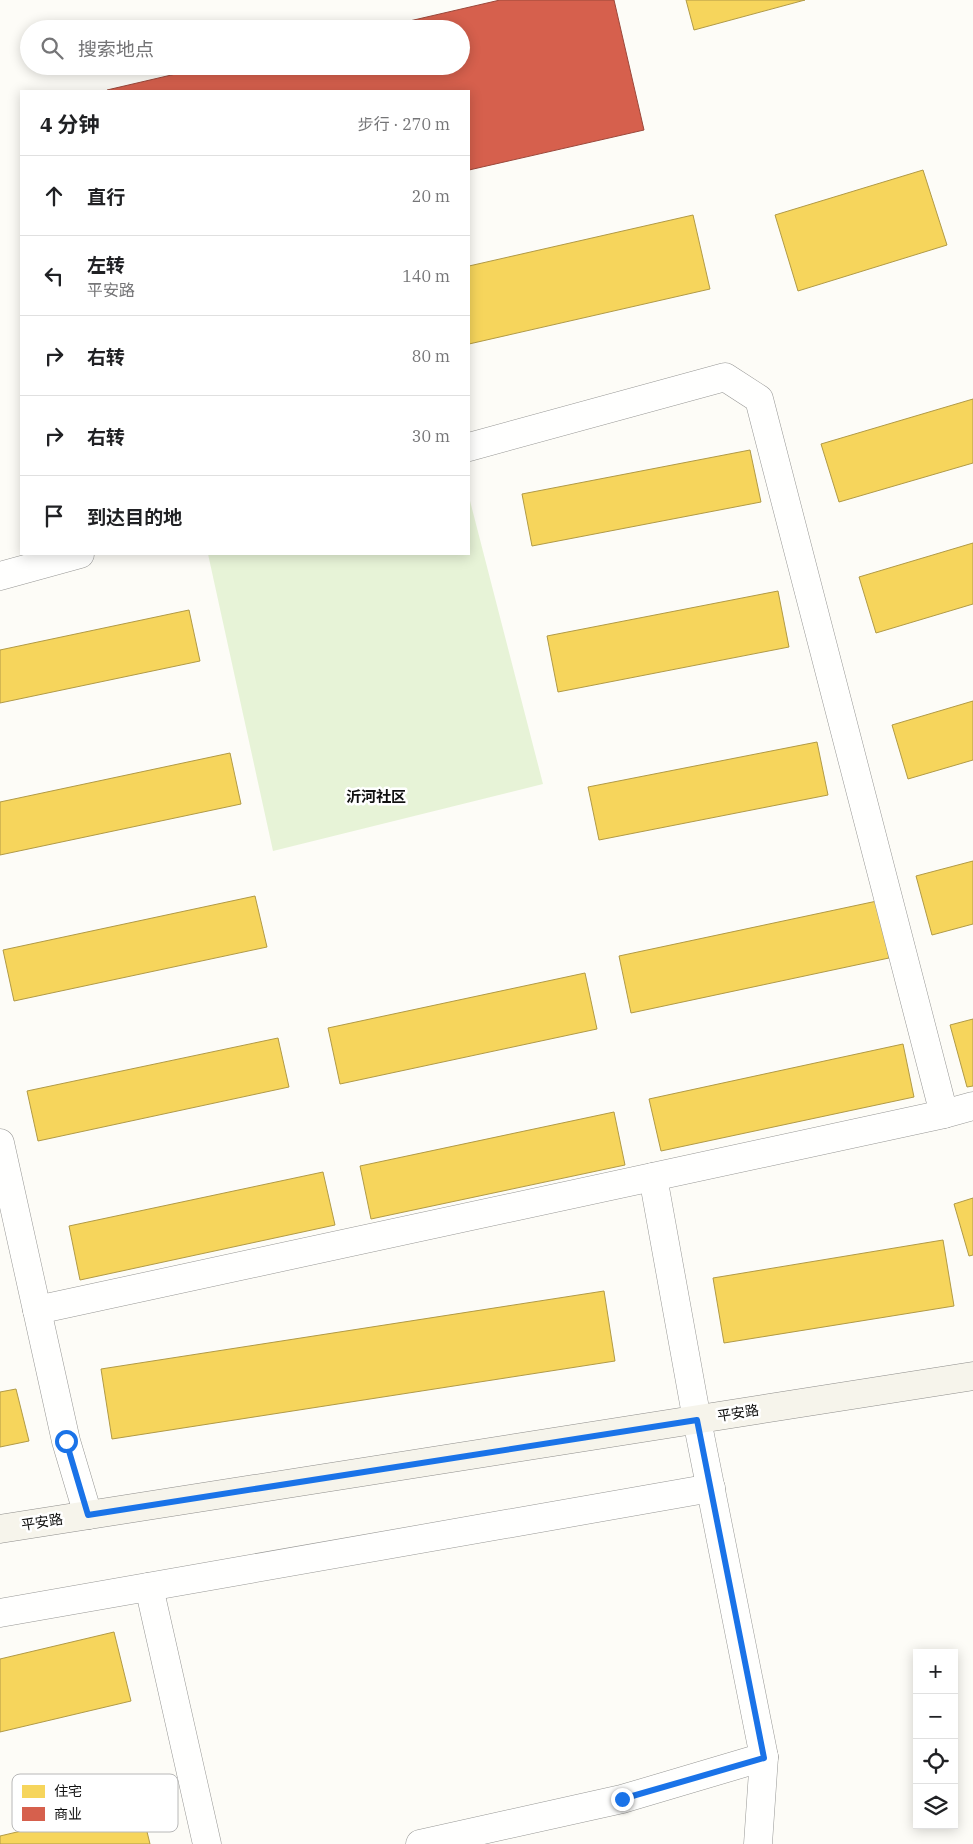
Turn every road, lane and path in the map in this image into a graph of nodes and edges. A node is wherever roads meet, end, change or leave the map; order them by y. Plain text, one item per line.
1 (470, 447) edge
2 (76, 555) edge
3 (0, 576) edge
4 (973, 1106) edge
5 (944, 1114) junction
6 (0, 1143) edge
7 (653, 1177) junction
8 (37, 1310) junction
9 (973, 1376) edge
10 (697, 1420) junction
11 (710, 1488) junction
12 (88, 1515) junction
13 (0, 1529) edge
14 (149, 1586) junction
15 (0, 1613) edge
16 (764, 1758) junction
17 (207, 1844) edge
18 (420, 1844) edge
19 (758, 1844) edge

1 - 5 street
2 - 3 street
4 - 5 street
5 - 7 street
6 - 8 street
7 - 8 street
7 - 10 street
8 - 12 street
9 - 10 main road, 平安路
10 - 11 street
10 - 12 main road, 平安路
11 - 14 street
11 - 16 street
12 - 13 main road, 平安路
14 - 15 street
14 - 17 street
16 - 18 street
16 - 19 street

